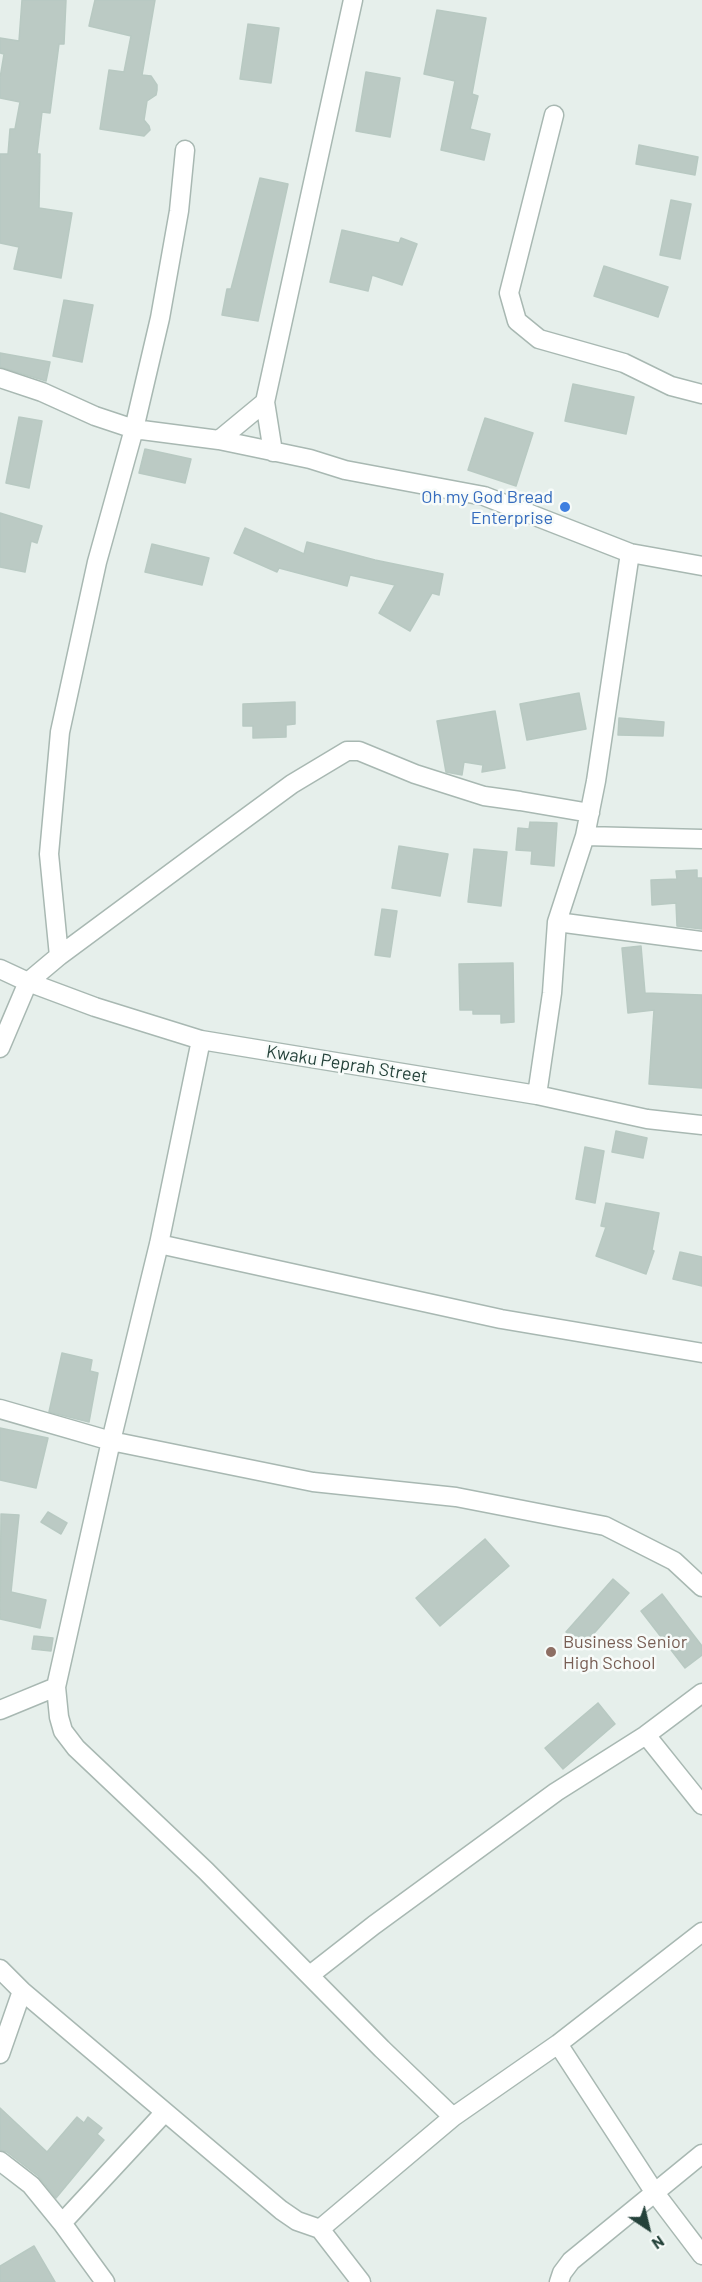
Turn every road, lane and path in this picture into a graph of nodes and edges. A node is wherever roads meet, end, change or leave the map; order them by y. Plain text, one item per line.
1 (353, 0) edge
2 (554, 115) dead end
3 (185, 150) dead end
4 (0, 378) edge
5 (702, 394) edge
6 (265, 402) junction
7 (134, 429) junction
8 (219, 440) junction
9 (273, 452) junction
10 (630, 553) junction
11 (702, 566) edge
12 (590, 813) junction
13 (585, 836) junction
14 (702, 839) edge
15 (557, 922) junction
16 (702, 941) edge
17 (59, 957) junction
18 (0, 969) edge
19 (28, 982) junction
20 (201, 1040) junction
21 (0, 1048) edge
22 (537, 1095) junction
23 (702, 1125) edge
24 (159, 1244) junction
25 (702, 1353) edge
26 (0, 1409) edge
27 (111, 1441) junction
28 (702, 1587) edge
29 (56, 1687) junction
30 (702, 1693) edge
31 (0, 1710) edge
32 (646, 1735) junction
33 (702, 1805) edge
34 (702, 1932) edge
35 (0, 1969) edge
36 (310, 1976) junction
37 (22, 1991) junction
38 (558, 2043) junction
39 (0, 2054) edge
40 (165, 2112) junction
41 (453, 2117) junction
42 (702, 2154) edge
43 (0, 2161) edge
44 (656, 2193) junction
45 (62, 2223) junction
46 (320, 2229) junction
47 (702, 2255) edge
48 (105, 2282) edge
49 (361, 2282) edge
50 (559, 2282) edge

1 - 6 street
2 - 5 street
3 - 7 street
4 - 7 street
6 - 8 street
6 - 9 street
7 - 8 street
7 - 17 street
8 - 9 street
9 - 10 street
10 - 11 street
10 - 12 street
12 - 13 street
12 - 17 street
13 - 14 street
13 - 15 street
15 - 16 street
15 - 22 street
17 - 19 street
18 - 19 street, Kwaku Peprah Street
19 - 20 street, Kwaku Peprah Street
19 - 21 street
20 - 22 street, Kwaku Peprah Street
20 - 24 street
22 - 23 street, Kwaku Peprah Street
24 - 25 street
24 - 27 street
26 - 27 street
27 - 28 street
27 - 29 street
29 - 31 street
29 - 36 street
30 - 32 street
32 - 33 street
32 - 36 street
34 - 38 street
35 - 37 street
36 - 41 street
37 - 39 street
37 - 40 street
38 - 41 street
38 - 44 street
40 - 45 street
40 - 46 street
41 - 46 street
42 - 44 street
43 - 45 street
44 - 47 street
44 - 50 street
45 - 48 street
46 - 49 street

